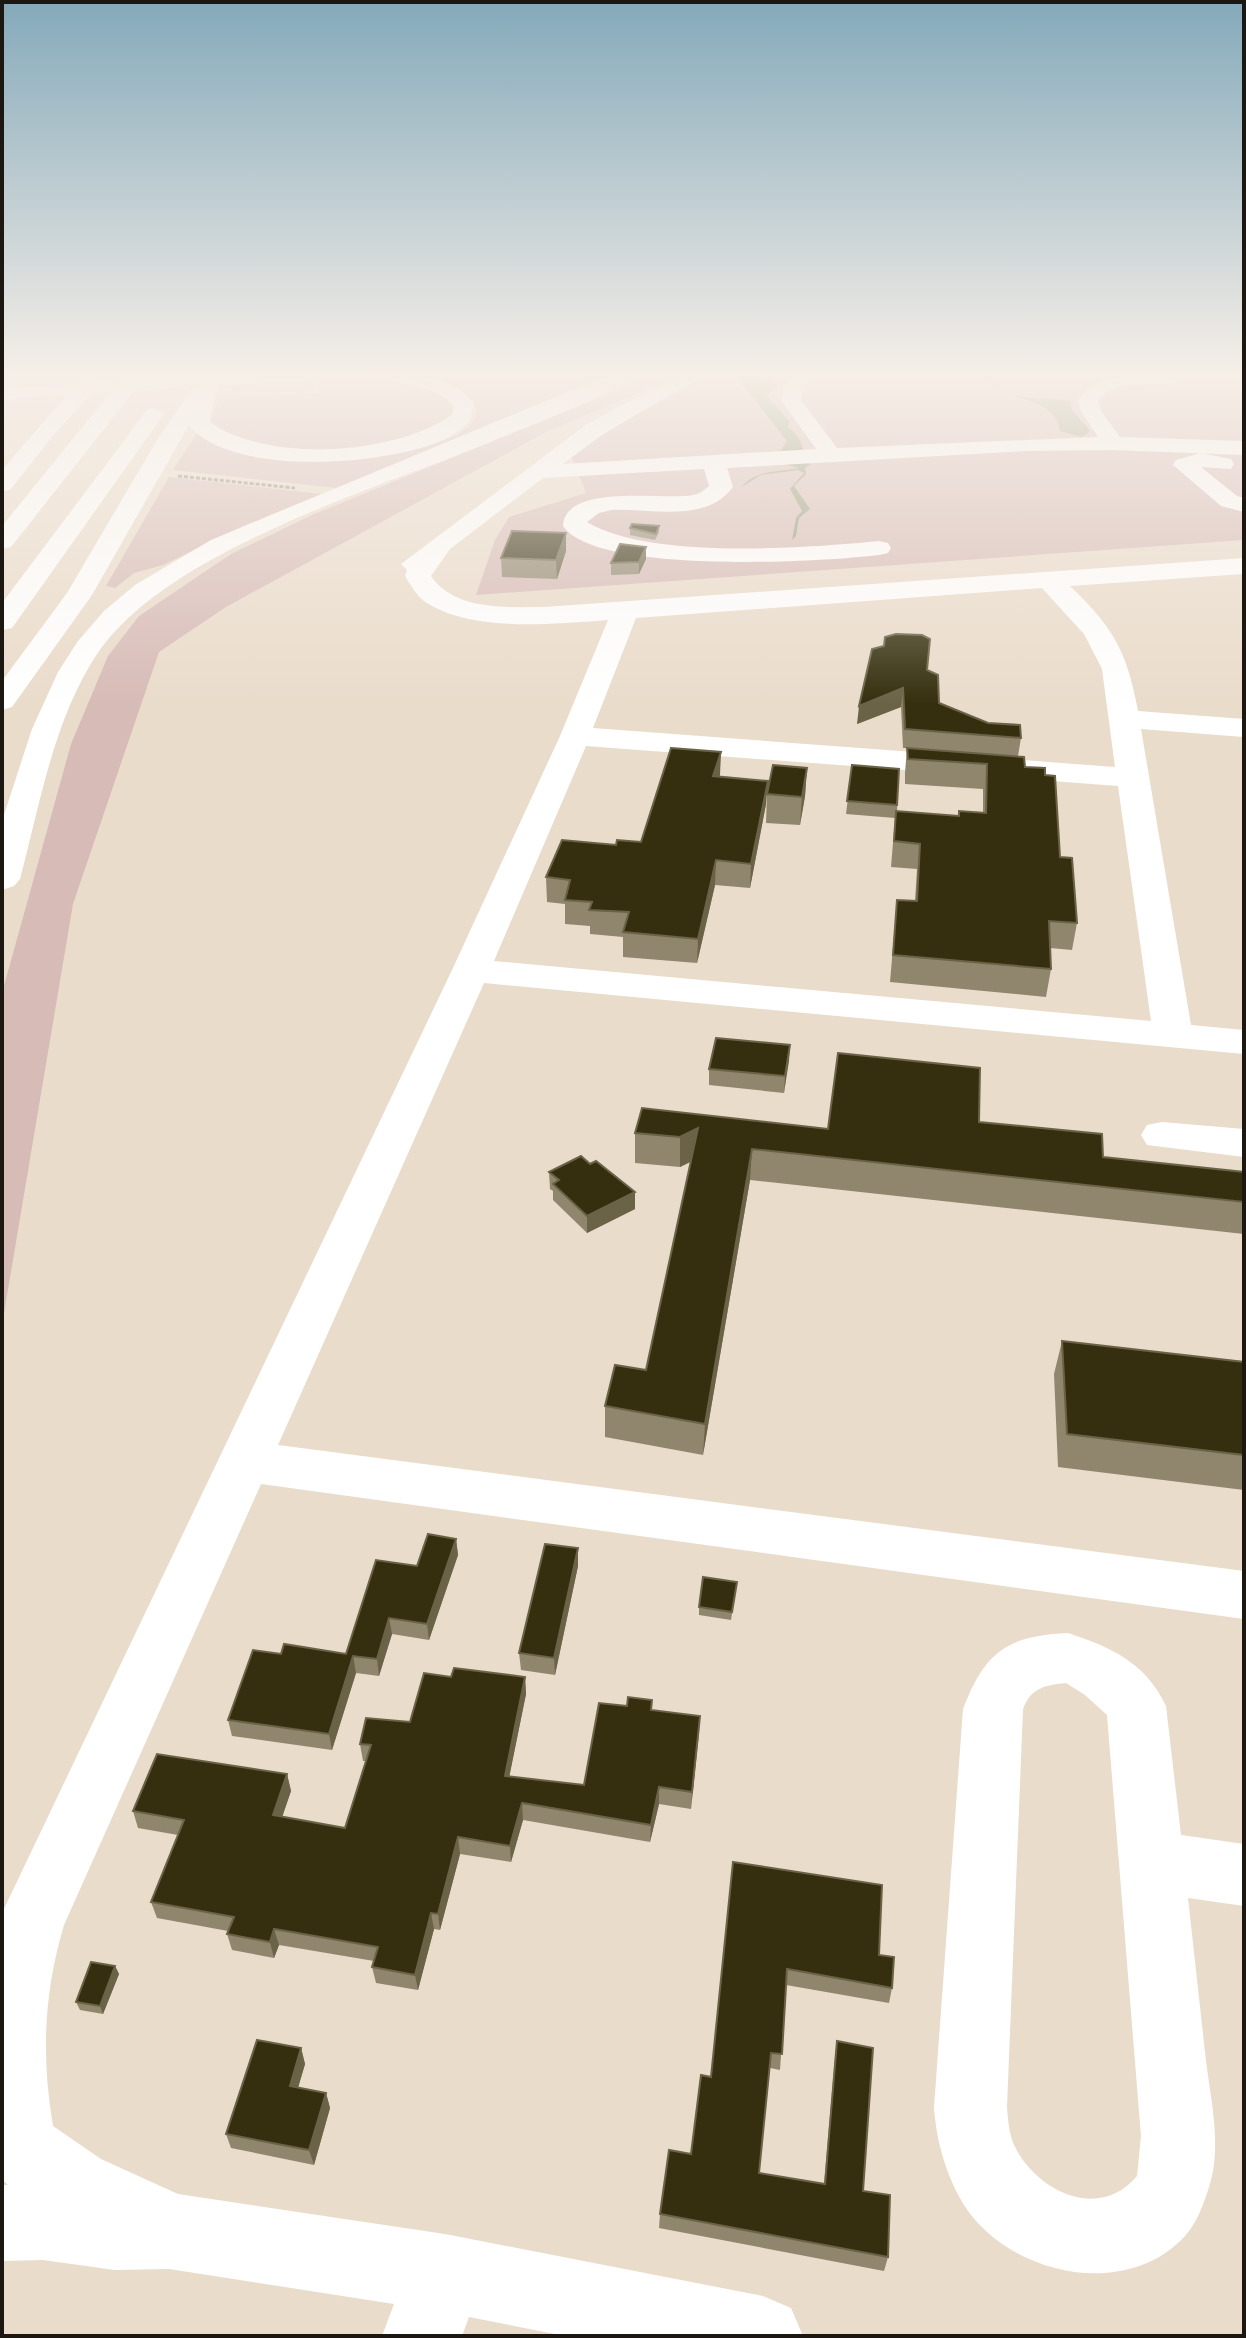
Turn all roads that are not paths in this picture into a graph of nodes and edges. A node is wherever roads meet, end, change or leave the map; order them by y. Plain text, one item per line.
1 (29, 485) edge
2 (48, 485) edge
3 (102, 485) edge
4 (142, 485) edge
5 (363, 485) edge
6 (520, 485) edge
7 (720, 485) edge
8 (1209, 485) edge
9 (1244, 505) edge
10 (2, 521) edge
11 (2, 542) edge
12 (879, 548) dead end
13 (1244, 566) edge
14 (1048, 580) junction
15 (625, 611) junction
16 (64, 616) junction
17 (2, 622) edge
18 (2, 701) edge
19 (1123, 719) junction
20 (2, 727) edge
21 (1244, 728) edge
22 (47, 732) junction
23 (575, 736) junction
24 (1133, 778) junction
25 (2, 821) edge
26 (2, 879) edge
27 (471, 970) junction
28 (1173, 1035) junction
29 (1244, 1042) edge
30 (1162, 1135) dead end
31 (1244, 1143) edge
32 (243, 1461) junction
33 (1244, 1595) edge
34 (1152, 1862) junction
35 (1244, 1875) edge
36 (17, 1942) edge
37 (12, 2153) edge
38 (2, 2223) edge
39 (169, 2231) junction
40 (434, 2304) edge
41 (763, 2336) edge

1 - 10 main road
2 - 11 main road
3 - 17 main road
4 - 16 main road
5 - 22 main road
6 - 15 main road
7 - 12 main road
8 - 9 main road
13 - 14 main road
14 - 15 main road
14 - 19 main road
15 - 23 main road
16 - 18 main road
16 - 20 main road
19 - 21 main road
19 - 24 main road
22 - 25 main road
22 - 26 main road
23 - 24 main road
23 - 27 main road
24 - 28 main road
27 - 28 main road
27 - 32 main road
28 - 29 main road
30 - 31 main road
32 - 33 main road
32 - 36 main road
34 - 34 main road
34 - 35 main road
36 - 37 main road
37 - 39 main road
38 - 39 main road
39 - 40 main road
40 - 41 main road

